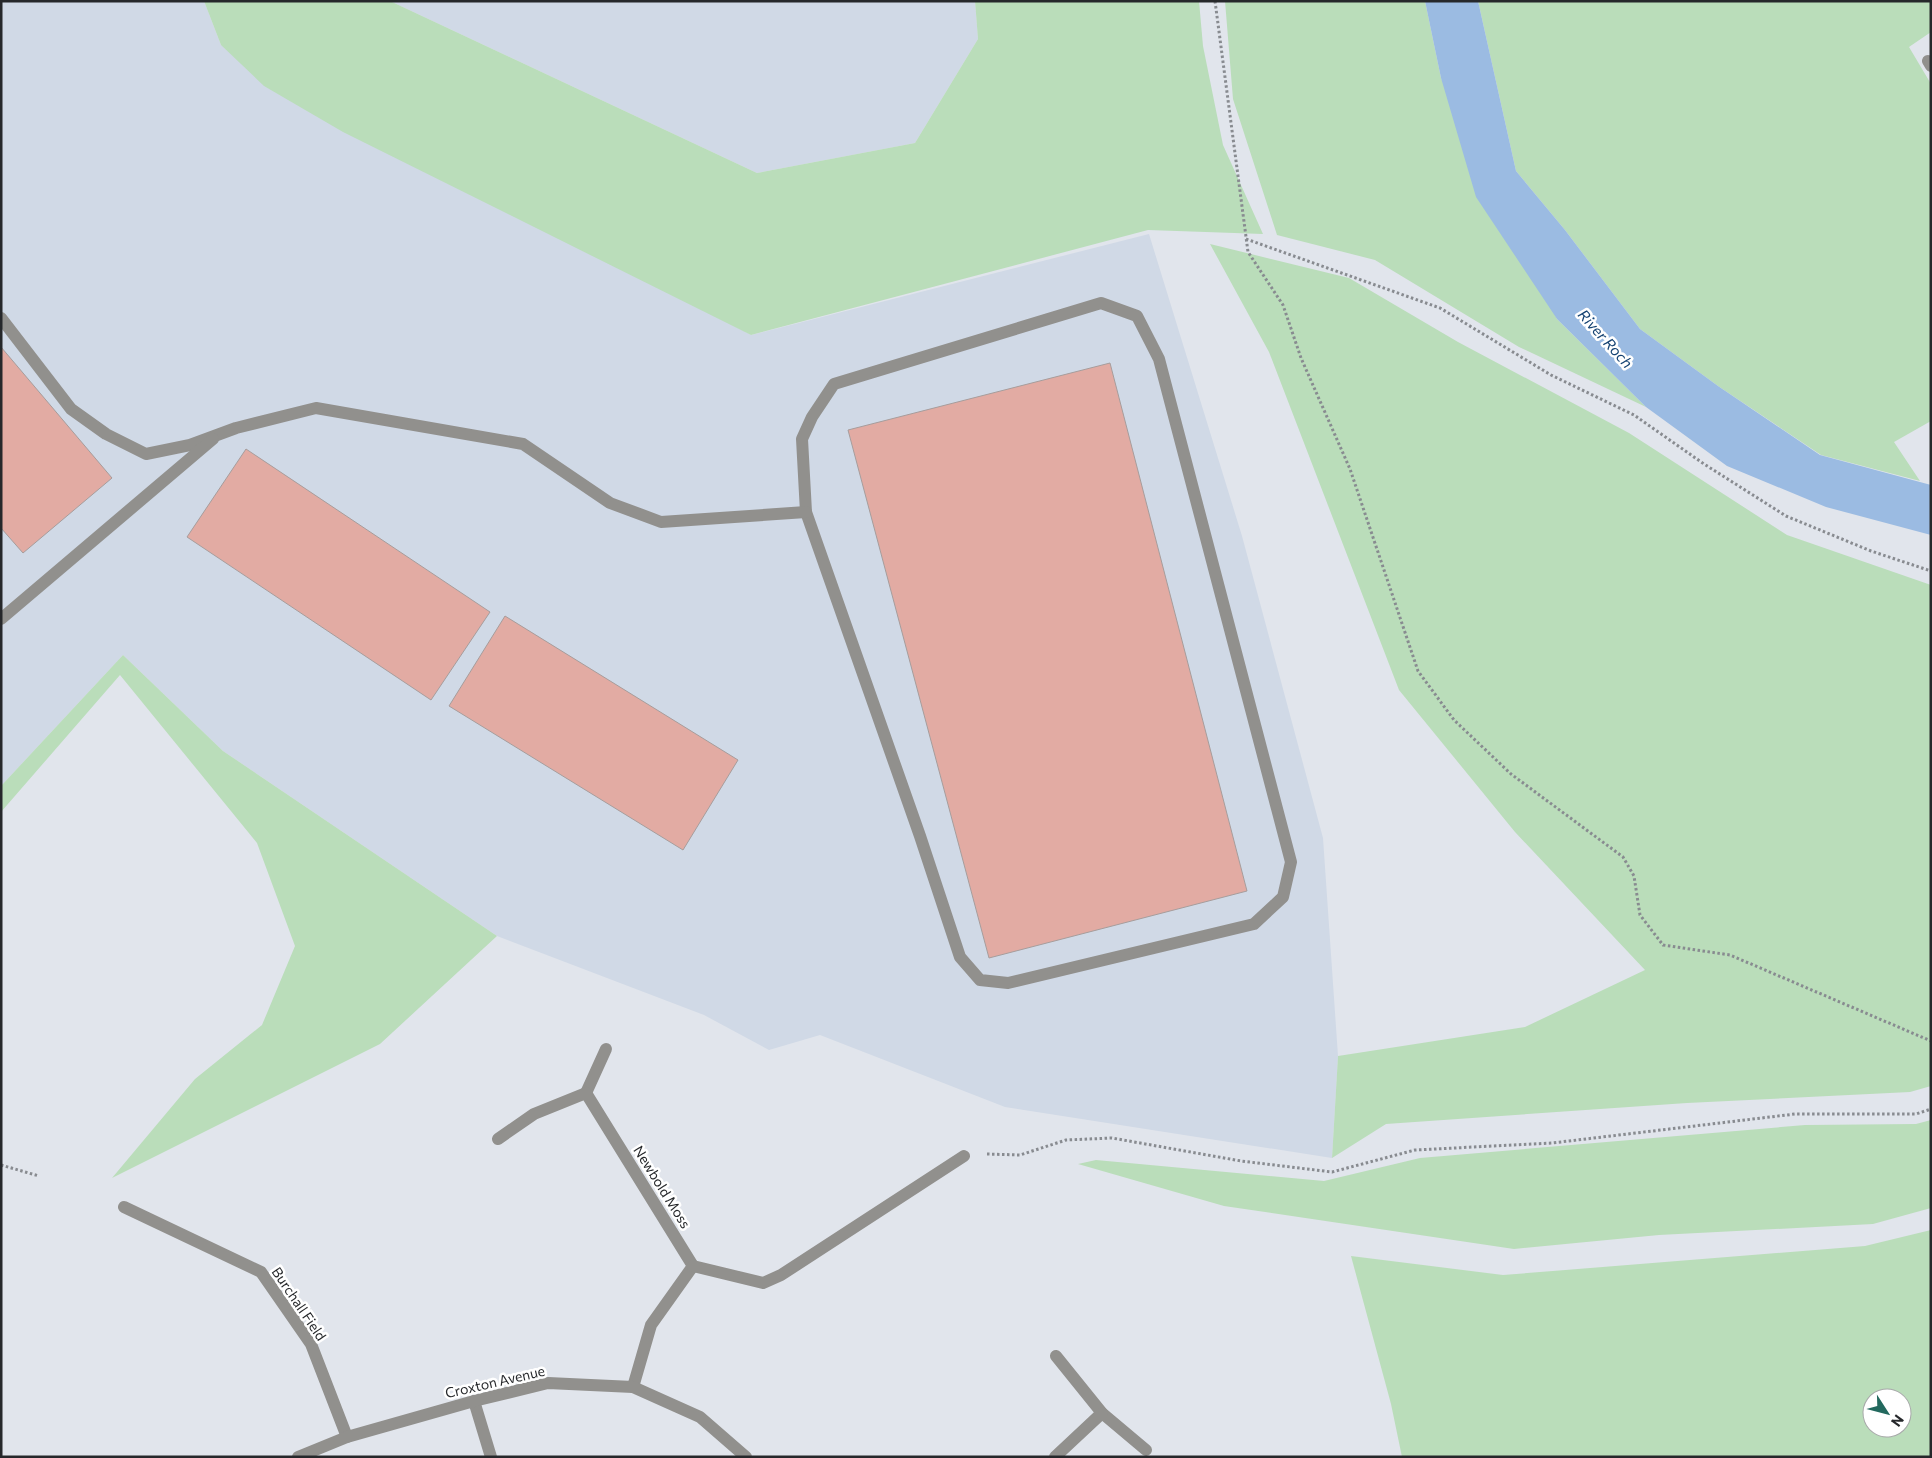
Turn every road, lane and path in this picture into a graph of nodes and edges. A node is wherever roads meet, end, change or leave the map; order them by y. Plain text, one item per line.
1 (1215, 1) edge
2 (1246, 239) junction
3 (1, 318) edge
4 (219, 434) junction
5 (806, 512) junction
6 (1931, 571) edge
7 (1, 619) edge
8 (1931, 1041) edge
9 (606, 1049) dead end
10 (586, 1093) junction
11 (1931, 1110) edge
12 (498, 1139) dead end
13 (964, 1156) joint
14 (1, 1166) edge
15 (39, 1176) dead end
16 (124, 1206) dead end
17 (693, 1266) junction
18 (1056, 1356) dead end
19 (633, 1387) junction
20 (474, 1401) junction
21 (1102, 1412) junction
22 (347, 1438) junction
23 (1146, 1450) dead end
24 (298, 1457) edge
25 (491, 1457) edge
26 (746, 1457) edge
27 (1055, 1457) edge

1 - 2 path
2 - 6 path
2 - 8 path
3 - 4 street
4 - 5 street
4 - 7 street
5 - 5 street
9 - 10 street
10 - 12 street
10 - 17 street, Newbold Moss
11 - 13 path
13 - 17 street
14 - 15 path
16 - 22 street, Burchall Field
17 - 19 street
18 - 21 street
19 - 20 street, Croxton Avenue
19 - 26 street, Croxton Avenue
20 - 22 street, Croxton Avenue
20 - 25 street
21 - 23 street
21 - 27 street
22 - 24 street, Croxton Avenue

